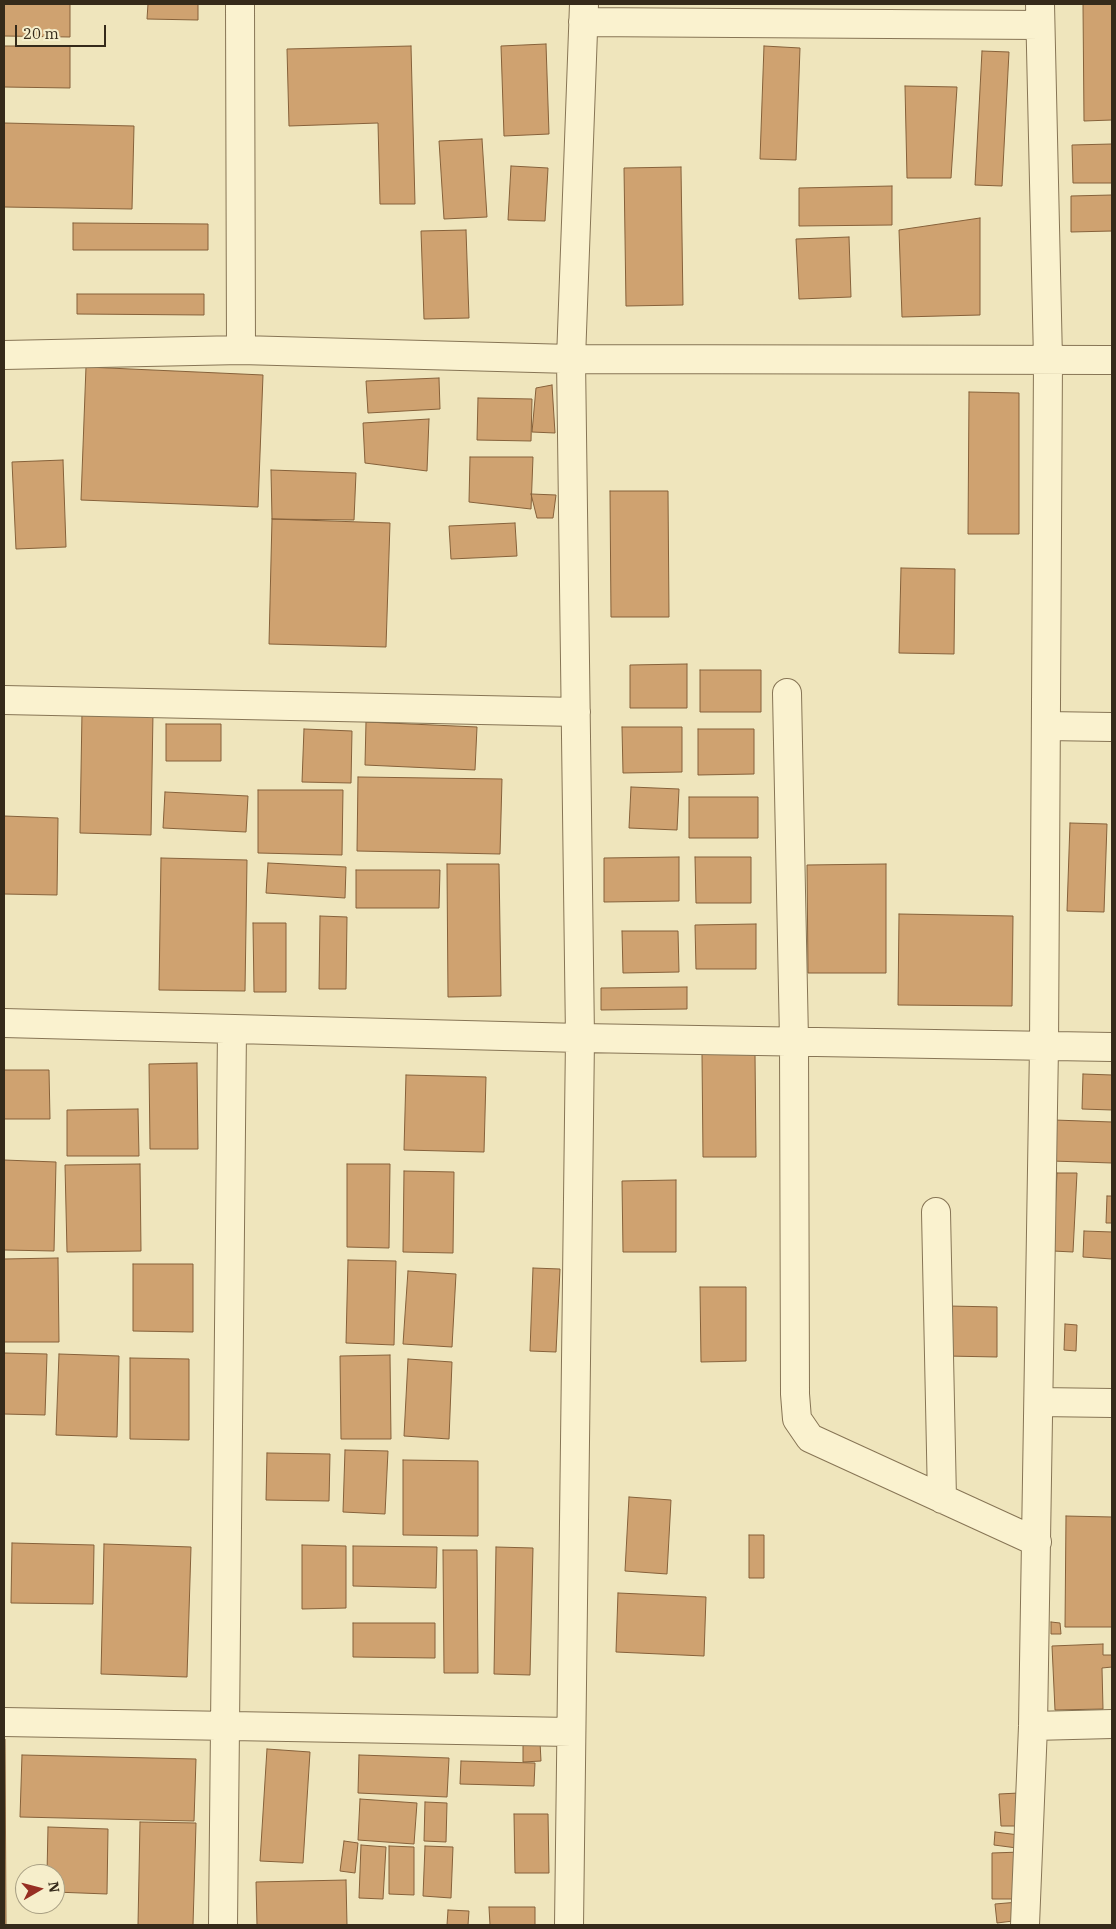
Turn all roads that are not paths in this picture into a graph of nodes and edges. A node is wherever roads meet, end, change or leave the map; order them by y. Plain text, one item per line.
1 (240, 4) edge
2 (583, 13) edge
3 (1040, 14) edge
4 (241, 350) junction
5 (4, 355) edge
6 (571, 359) junction
7 (1048, 360) junction
8 (1112, 360) edge
9 (787, 693) dead end
10 (4, 700) edge
11 (576, 712) junction
12 (1046, 726) junction
13 (1112, 727) edge
14 (4, 1023) edge
15 (232, 1029) junction
16 (580, 1038) junction
17 (794, 1040) junction
18 (1044, 1046) junction
19 (1112, 1046) edge
20 (936, 1212) dead end
21 (1038, 1402) junction
22 (1112, 1403) edge
23 (942, 1499) junction
24 (1037, 1542) junction
25 (4, 1722) edge
26 (1112, 1724) edge
27 (225, 1726) junction
28 (1033, 1726) junction
29 (571, 1732) junction
30 (223, 1925) edge
31 (569, 1925) edge
32 (1025, 1925) edge

1 - 4 street
2 - 3 street
2 - 6 street
3 - 7 street
4 - 5 street
4 - 6 street
6 - 7 street
6 - 11 street
7 - 8 street
7 - 12 street
9 - 17 street
10 - 11 street
11 - 16 street
12 - 13 street
12 - 18 street
14 - 15 street
15 - 16 street
15 - 27 street
16 - 17 street
16 - 29 street
17 - 18 street
17 - 23 street
18 - 19 street
18 - 21 street
20 - 23 street
21 - 22 street
21 - 24 street
23 - 24 street
24 - 28 street
25 - 27 street
26 - 28 street
27 - 29 street
27 - 30 street
28 - 32 street
29 - 31 street

